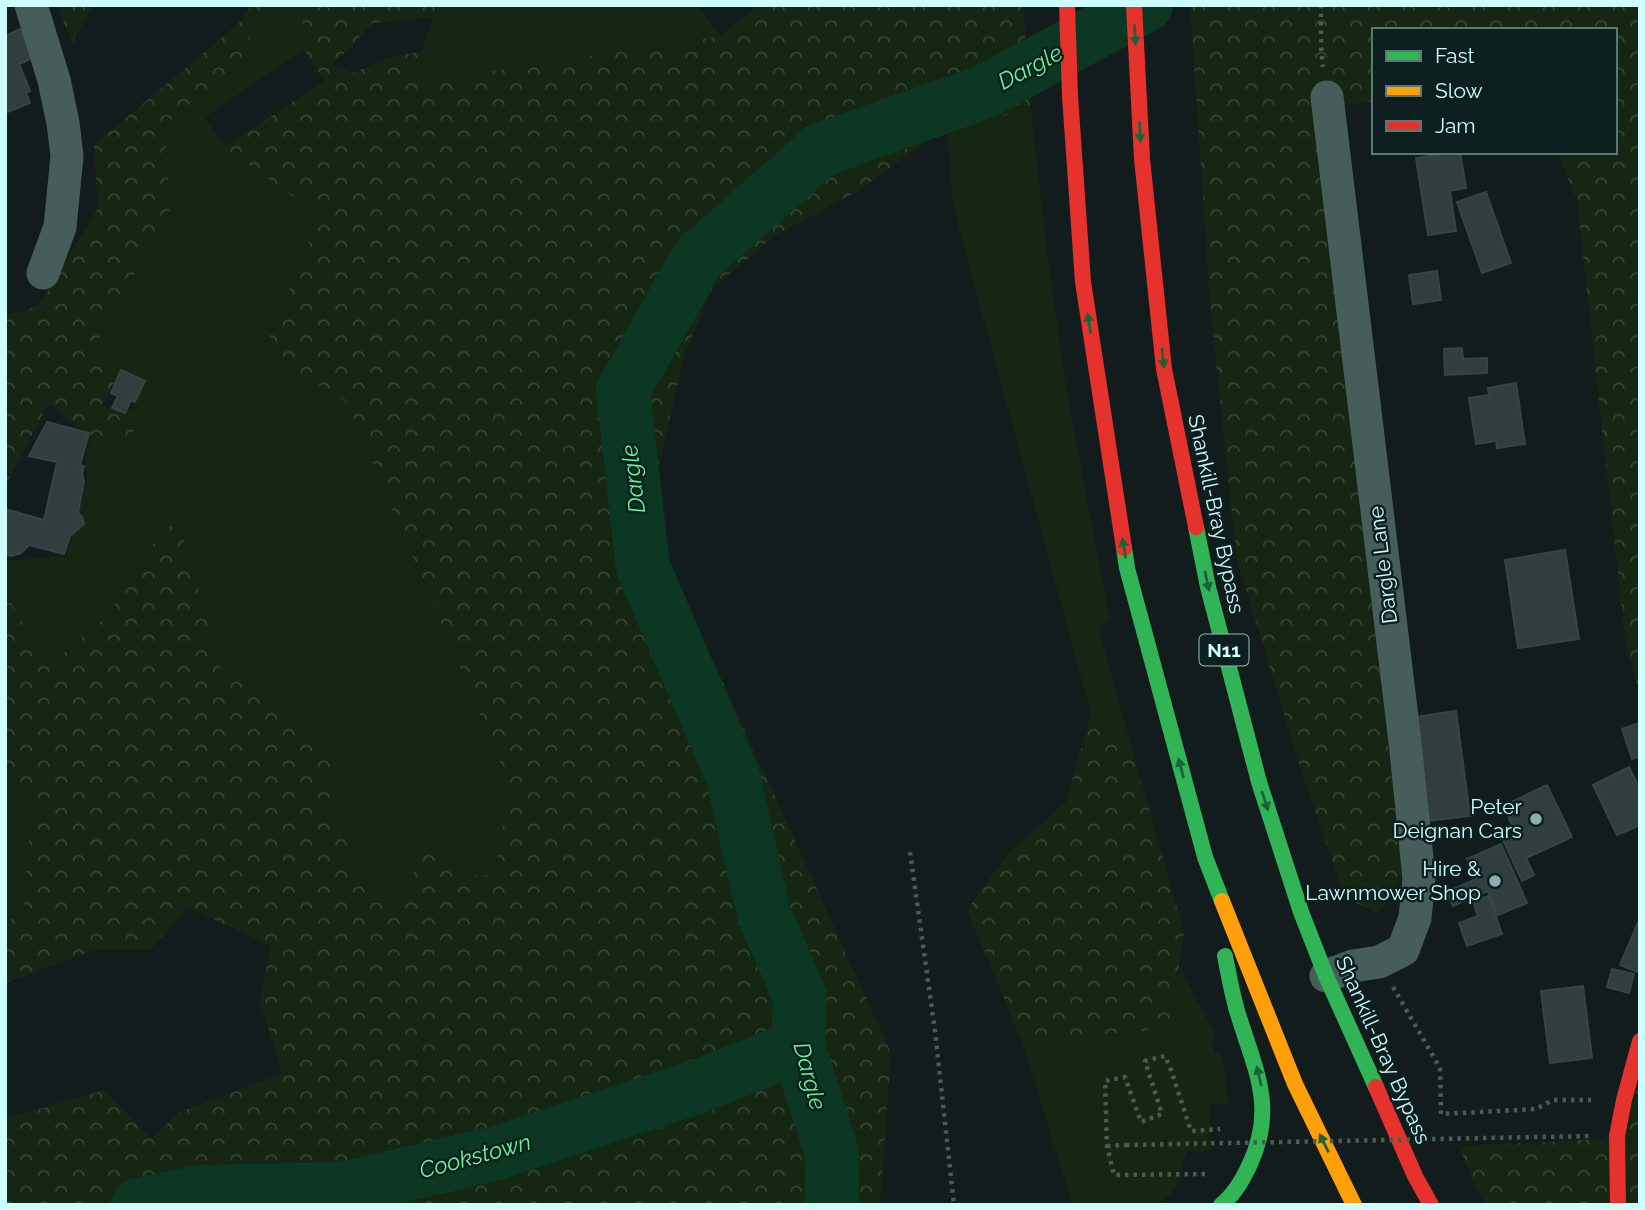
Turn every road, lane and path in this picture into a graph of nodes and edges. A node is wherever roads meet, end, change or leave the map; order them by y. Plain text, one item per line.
1 (31, 5) edge
2 (1067, 5) edge
3 (1134, 5) edge
4 (1321, 5) edge
5 (1327, 97) joint
6 (43, 273) dead end
7 (910, 852) dead end
8 (1205, 857) junction
9 (1378, 962) junction
10 (1326, 976) junction
11 (1640, 1041) edge
12 (1624, 1100) junction
13 (1220, 1129) dead end
14 (1591, 1136) dead end
15 (1107, 1146) junction
16 (1187, 1173) dead end
17 (954, 1205) edge
18 (1221, 1205) edge
19 (1354, 1205) edge
20 (1432, 1205) edge
21 (1618, 1205) edge

1 - 6 street
8 -> 2 main road
3 -> 10 main road, Shankill-Bray Bypass / N11
4 - 5 path
5 - 9 street, Dargle Lane
7 - 17 path
18 -> 8 main road
19 -> 8 main road
9 - 10 street, Dargle Lane
9 - 12 path
10 - 20 main road, Shankill-Bray Bypass / N11
11 - 12 main road
12 - 21 main road
13 - 15 path
14 - 15 path, bridge
15 - 16 path

